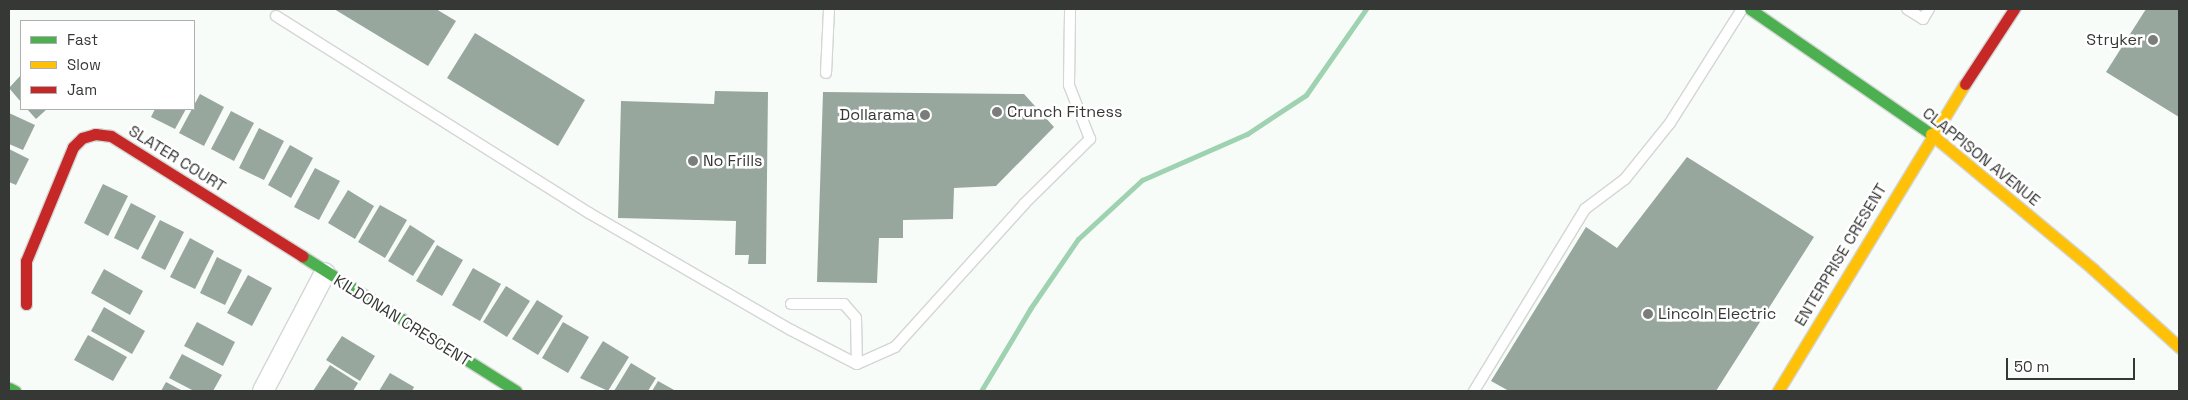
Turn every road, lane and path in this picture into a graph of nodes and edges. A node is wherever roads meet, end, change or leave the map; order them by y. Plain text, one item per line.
1 (829, 9) edge
2 (1070, 9) edge
3 (1742, 9) edge
4 (1750, 9) edge
5 (1906, 9) edge
6 (1929, 9) edge
7 (2014, 9) edge
8 (276, 16) dead end
9 (826, 73) dead end
10 (1932, 135) junction
11 (325, 273) junction
12 (26, 304) dead end
13 (791, 304) dead end
14 (2179, 347) edge
15 (857, 364) junction
16 (9, 388) edge
17 (15, 391) edge
18 (263, 391) edge
19 (516, 391) edge
20 (1474, 391) edge
21 (1778, 391) edge

1 - 9 lane
2 - 15 lane
3 - 20 lane
4 - 10 street, CLAPPISON AVENUE
5 - 6 lane
7 - 10 street, ENTERPRISE CRESENT
8 - 15 lane
10 - 14 street, CLAPPISON AVENUE
10 - 21 street, ENTERPRISE CRESENT
11 - 12 street, SLATER COURT
11 - 18 street, KILDONAN CRESCENT
11 - 19 street, KILDONAN CRESCENT
13 - 15 lane
16 - 17 street

